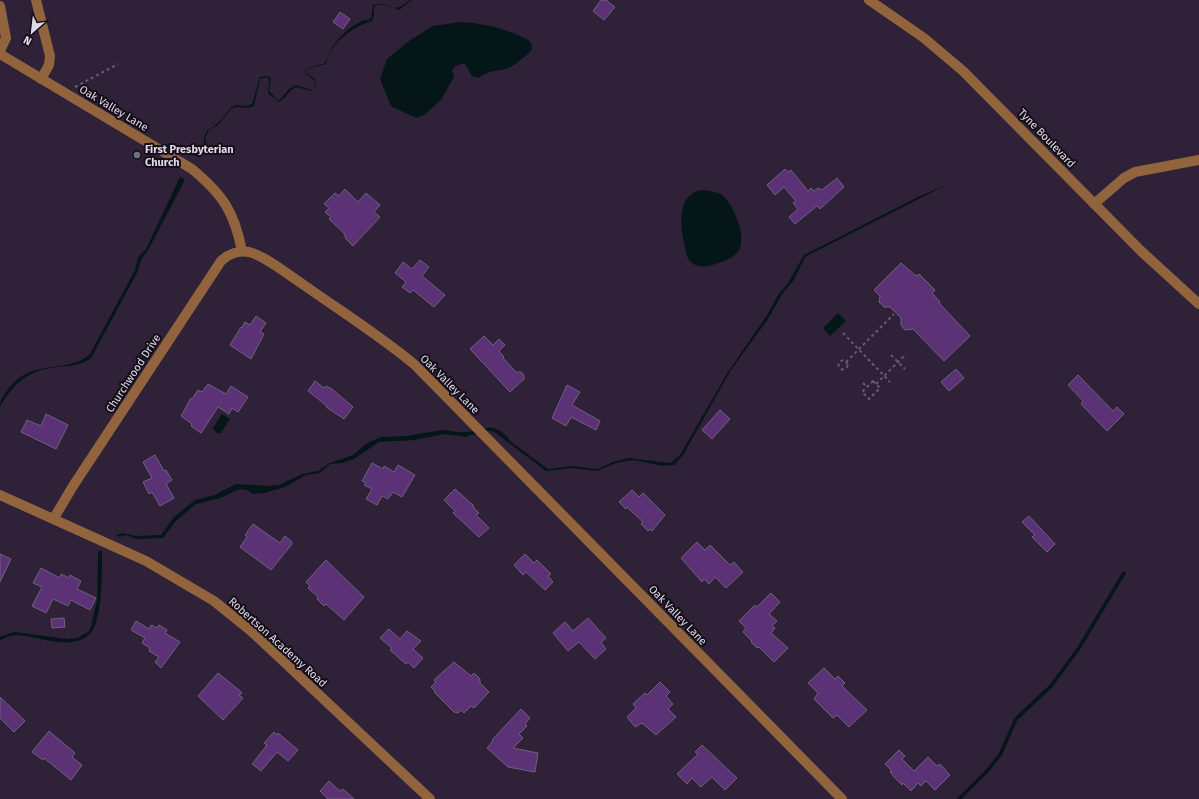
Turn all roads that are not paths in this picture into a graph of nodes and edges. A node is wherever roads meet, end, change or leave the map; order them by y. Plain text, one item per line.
1 (36, 0) edge
2 (869, 0) edge
3 (0, 6) edge
4 (0, 53) edge
5 (41, 79) junction
6 (1199, 160) edge
7 (1094, 204) junction
8 (242, 251) junction
9 (1199, 304) edge
10 (0, 495) edge
11 (54, 518) junction
12 (430, 799) edge
13 (842, 799) edge

1 - 5 street
2 - 7 street, Tyne Boulevard
3 - 4 street
4 - 5 street, Oak Valley Lane
5 - 8 street, Oak Valley Lane
6 - 7 street
7 - 9 street, Tyne Boulevard
8 - 11 street, Churchwood Drive
8 - 13 street, Oak Valley Lane
10 - 11 street, Robertson Academy Road
11 - 12 street, Robertson Academy Road

